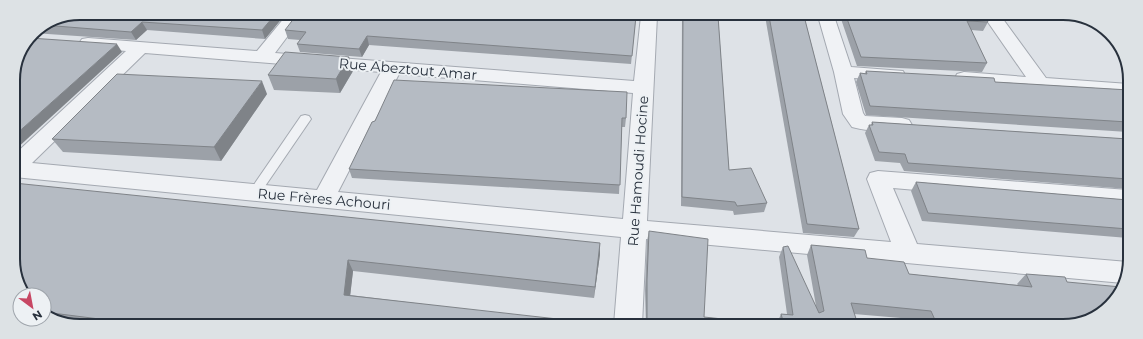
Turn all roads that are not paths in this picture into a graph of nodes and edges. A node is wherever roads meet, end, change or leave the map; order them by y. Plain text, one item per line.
1 (292, 20) edge
2 (649, 20) edge
3 (827, 20) edge
4 (994, 20) edge
5 (70, 42) edge
6 (141, 47) junction
7 (264, 56) junction
8 (393, 67) junction
9 (843, 72) junction
10 (914, 76) edge
11 (945, 77) edge
12 (1039, 82) junction
13 (643, 88) junction
14 (1123, 89) edge
15 (305, 118) dead end
16 (922, 126) edge
17 (20, 162) edge
18 (20, 169) edge
19 (254, 192) junction
20 (322, 199) junction
21 (1123, 199) edge
22 (634, 229) junction
23 (908, 253) junction
24 (1121, 272) edge
25 (628, 319) edge

1 - 7 street
2 - 13 street, Rue Hamoudi Hocine
3 - 9 street
4 - 12 street
5 - 6 street, Rue Abeztout Amar
6 - 7 street, Rue Abeztout Amar
6 - 17 street
7 - 8 street, Rue Abeztout Amar
8 - 13 street, Rue Abeztout Amar
8 - 20 street
9 - 10 street
9 - 16 street
11 - 12 street
12 - 14 street
13 - 22 street, Rue Hamoudi Hocine
15 - 19 lane
18 - 19 street, Rue Frères Achouri
19 - 20 street, Rue Frères Achouri
20 - 22 street, Rue Frères Achouri
21 - 23 street
22 - 23 street, Rue Frères Achouri
22 - 25 street, Rue Hamoudi Hocine
23 - 24 street, Rue Frères Achouri

